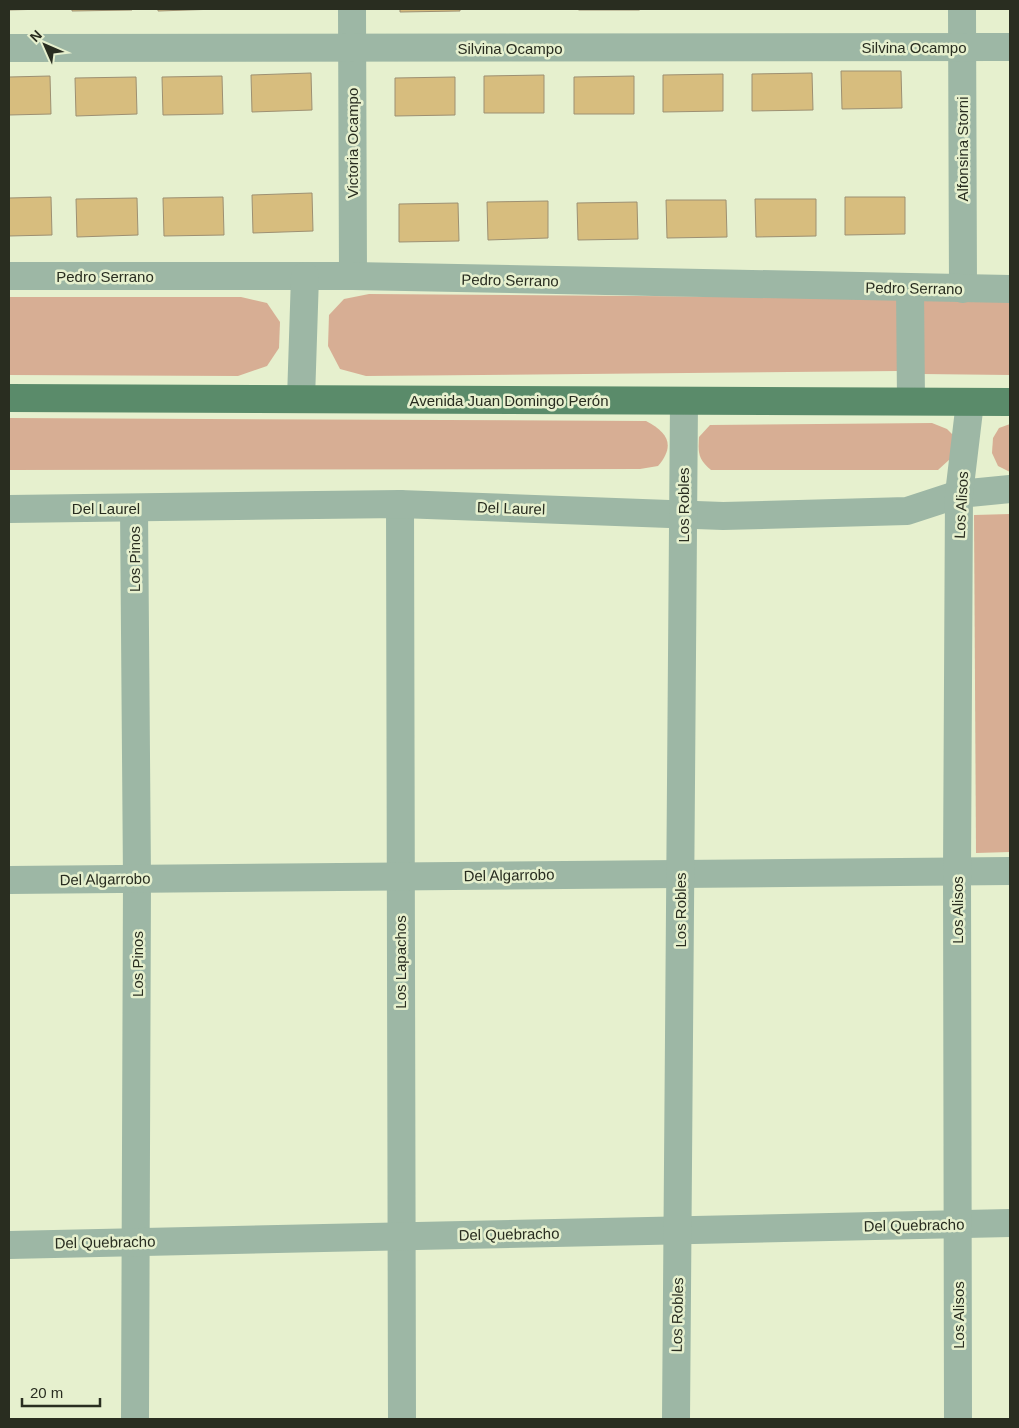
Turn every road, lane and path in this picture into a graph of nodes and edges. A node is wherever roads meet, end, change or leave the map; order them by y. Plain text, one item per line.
1 (352, 9) edge
2 (962, 9) edge
3 (962, 47) junction
4 (1010, 47) edge
5 (9, 48) edge
6 (352, 48) junction
7 (9, 276) edge
8 (305, 276) junction
9 (353, 276) junction
10 (910, 288) junction
11 (963, 289) junction
12 (1010, 289) edge
13 (9, 398) edge
14 (301, 399) junction
15 (684, 401) junction
16 (911, 402) junction
17 (970, 402) junction
18 (1010, 402) edge
19 (1010, 489) edge
20 (959, 494) junction
21 (400, 504) junction
22 (134, 508) junction
23 (9, 509) edge
24 (683, 515) junction
25 (1010, 871) edge
26 (957, 872) junction
27 (680, 874) junction
28 (400, 876) junction
29 (137, 879) junction
30 (9, 880) edge
31 (1010, 1223) edge
32 (958, 1224) junction
33 (678, 1230) junction
34 (402, 1236) junction
35 (136, 1242) junction
36 (9, 1244) edge
37 (135, 1419) edge
38 (402, 1419) edge
39 (676, 1419) edge
40 (958, 1419) edge

1 - 6 street, Victoria Ocampo
2 - 3 street, Alfonsina Storni
3 - 4 street, Silvina Ocampo
3 - 6 street, Silvina Ocampo
3 - 11 street, Alfonsina Storni
5 - 6 street, Silvina Ocampo
6 - 9 street, Victoria Ocampo
7 - 8 street, Pedro Serrano
8 - 9 street, Pedro Serrano
8 - 14 street
9 - 10 street, Pedro Serrano
10 - 11 street, Pedro Serrano
10 - 16 street
11 - 12 street, Pedro Serrano
13 - 14 main road, Avenida Juan Domingo Perón
14 - 15 main road, Avenida Juan Domingo Perón
15 - 16 main road, Avenida Juan Domingo Perón
15 - 24 street, Los Robles
16 - 17 main road, Avenida Juan Domingo Perón
17 - 18 main road, Avenida Juan Domingo Perón
17 - 20 street, Los Alisos
19 - 20 street, Del Laurel
20 - 24 street, Del Laurel
20 - 26 street, Los Alisos
21 - 22 street, Del Laurel
21 - 24 street, Del Laurel
21 - 28 street, Los Lapachos
22 - 23 street, Del Laurel
22 - 29 street, Los Pinos
24 - 27 street, Los Robles
25 - 26 street, Del Algarrobo
26 - 27 street, Del Algarrobo
26 - 32 street, Los Alisos
27 - 28 street, Del Algarrobo
27 - 33 street, Los Robles
28 - 29 street, Del Algarrobo
28 - 34 street, Los Lapachos
29 - 30 street, Del Algarrobo
29 - 35 street, Los Pinos
31 - 32 street, Del Quebracho
32 - 33 street, Del Quebracho
32 - 40 street, Los Alisos
33 - 34 street, Del Quebracho
33 - 39 street, Los Robles
34 - 35 street, Del Quebracho
34 - 38 street, Los Lapachos
35 - 36 street, Del Quebracho
35 - 37 street, Los Pinos

